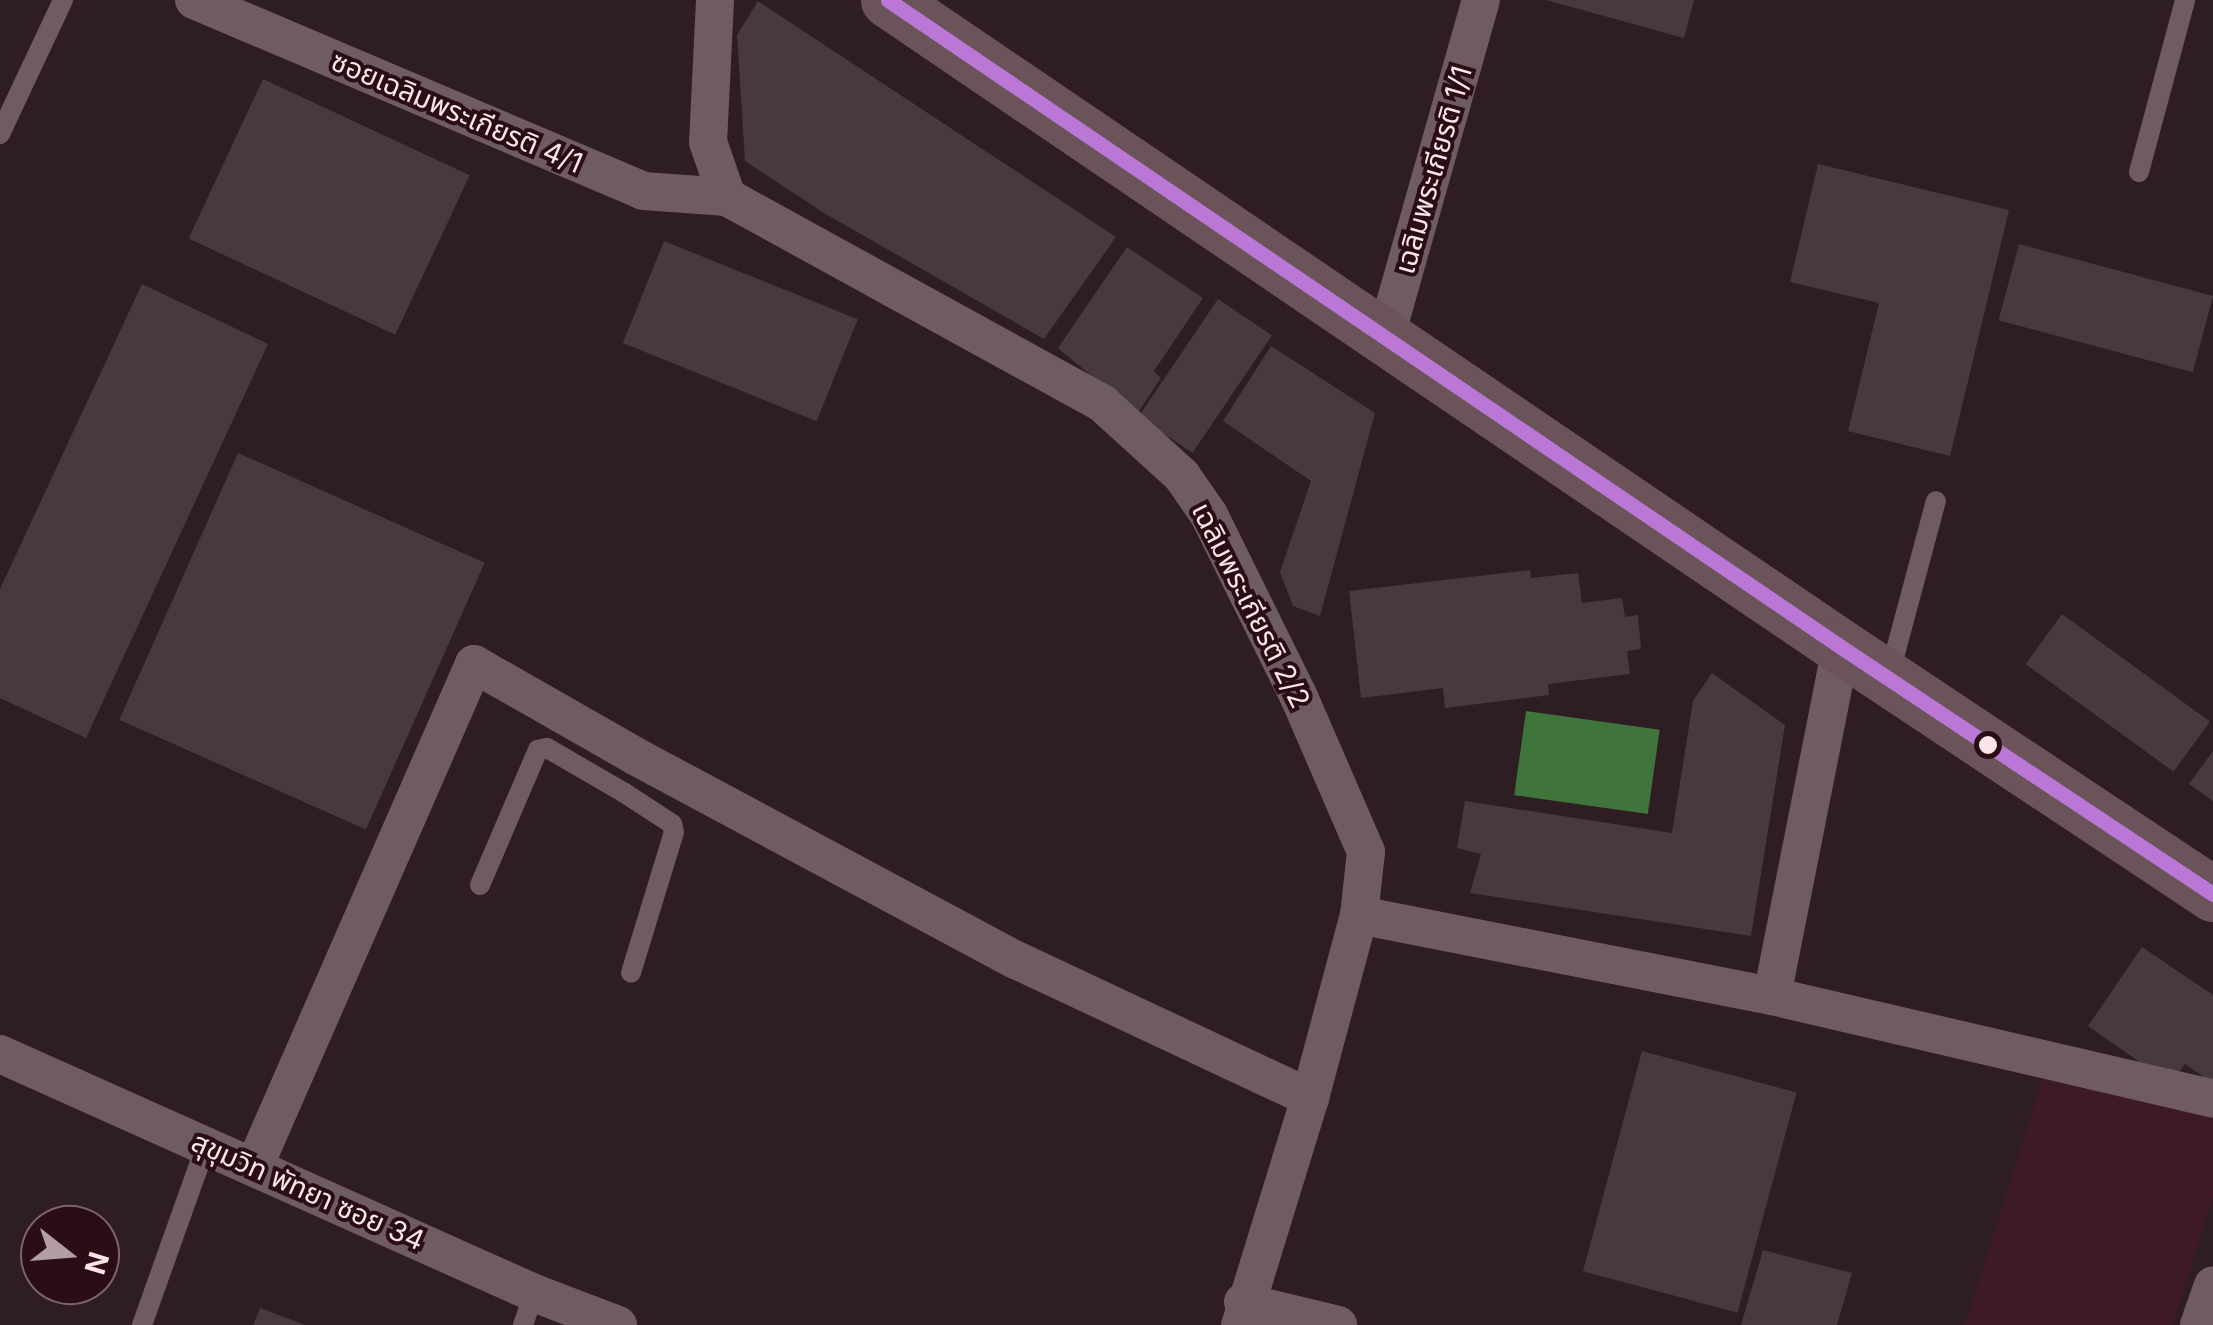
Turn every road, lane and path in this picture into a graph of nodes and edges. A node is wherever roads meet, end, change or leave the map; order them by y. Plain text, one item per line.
1 (63, 0) edge
2 (194, 0) edge
3 (715, 0) edge
4 (888, 0) edge
5 (1481, 0) edge
6 (2186, 0) edge
7 (267, 10) edge
8 (0, 134) edge
9 (2139, 172) dead end
10 (727, 197) junction
11 (1385, 339) junction
12 (1936, 501) dead end
13 (1841, 647) junction
14 (1889, 678) junction
15 (635, 756) junction
16 (622, 792) junction
17 (480, 885) dead end
18 (2213, 894) edge
19 (1360, 915) junction
20 (631, 974) dead end
21 (1772, 996) junction
22 (0, 1054) edge
23 (1310, 1098) junction
24 (2213, 1100) edge
25 (206, 1145) junction
26 (254, 1167) junction
27 (2213, 1285) edge
28 (529, 1309) edge
29 (1241, 1314) edge
30 (142, 1325) edge
31 (618, 1325) edge
32 (1338, 1325) edge
33 (2199, 1325) edge

1 - 8 lane
2 - 7 street, ซอยเฉลิมพระเกียรติ 4/1
3 - 10 street
4 - 11 main road
5 - 11 street, เฉลิมพระเกียรติ 1/1
6 - 9 lane
7 - 10 street, ซอยเฉลิมพระเกียรติ 4/1
10 - 19 street, เฉลิมพระเกียรติ 2/2
11 - 13 main road
12 - 14 lane
13 - 14 main road
13 - 21 street
14 - 18 main road
15 - 16 lane
15 - 23 street
15 - 26 street
16 - 17 lane
16 - 20 lane
19 - 21 street
19 - 23 street, เฉลิมพระเกียรติ 2/2
21 - 24 street
22 - 25 street, สุขุมวิท พัทยา ซอย 34
23 - 29 street, เฉลิมพระเกียรติ 2/2
25 - 26 street, สุขุมวิท พัทยา ซอย 34
25 - 30 lane
26 - 28 street, สุขุมวิท พัทยา ซอย 34
27 - 33 street
28 - 31 street, สุขุมวิท พัทยา ซอย 34
29 - 32 street

